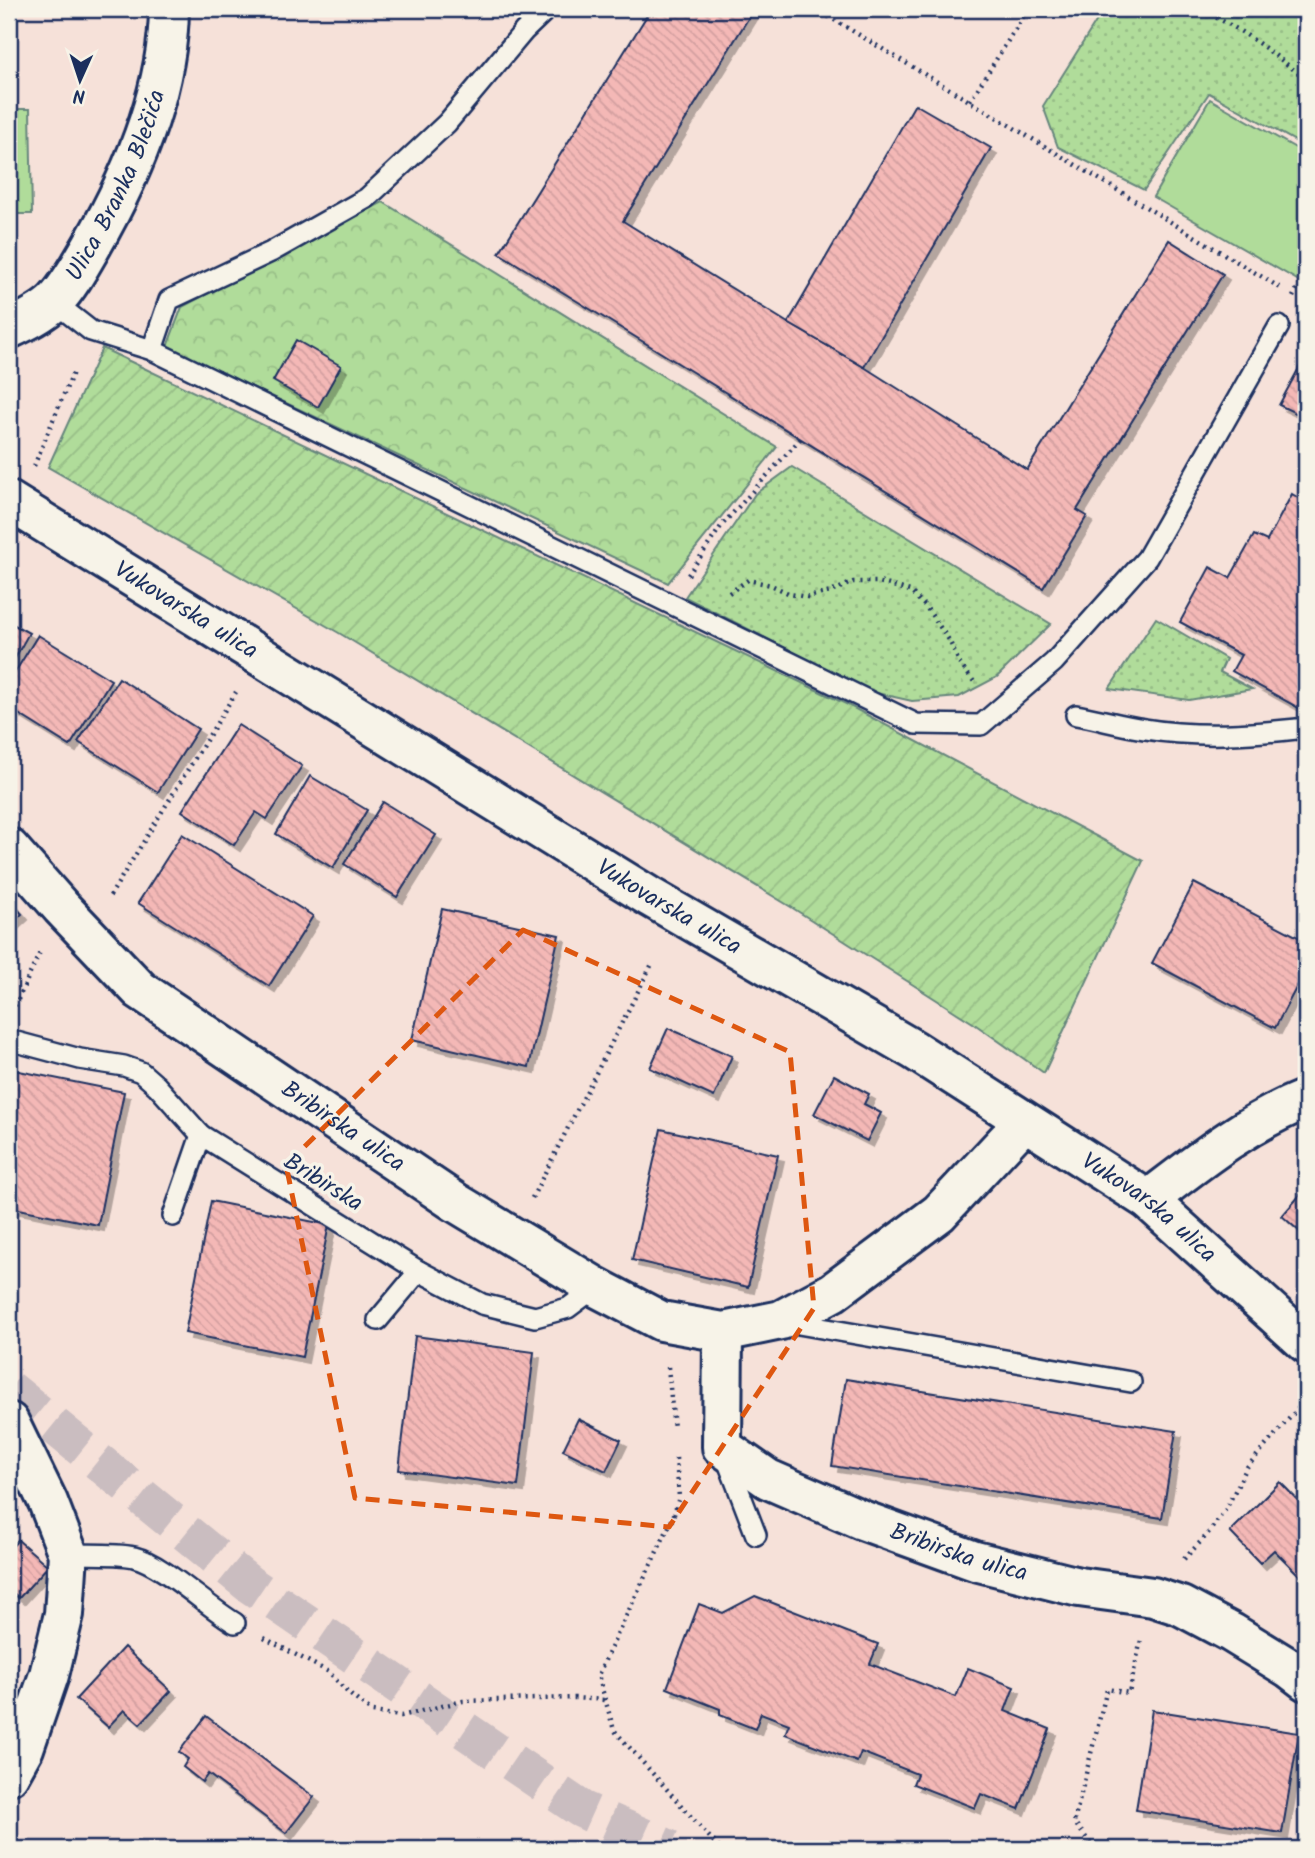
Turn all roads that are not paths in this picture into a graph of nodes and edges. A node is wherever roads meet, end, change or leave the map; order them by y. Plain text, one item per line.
1 (169, 9) edge
2 (547, 9) edge
3 (54, 302) junction
4 (1279, 326) dead end
5 (9, 329) edge
6 (152, 350) junction
7 (9, 501) edge
8 (1076, 715) dead end
9 (1306, 727) edge
10 (9, 848) edge
11 (9, 1040) edge
12 (1306, 1099) edge
13 (1024, 1122) junction
14 (201, 1136) junction
15 (1148, 1200) junction
16 (173, 1216) dead end
17 (419, 1271) junction
18 (596, 1287) junction
19 (378, 1320) dead end
20 (780, 1320) junction
21 (723, 1332) junction
22 (1306, 1343) edge
23 (1131, 1382) dead end
24 (9, 1422) edge
25 (722, 1447) junction
26 (756, 1535) dead end
27 (68, 1554) junction
28 (235, 1623) road end
29 (1306, 1681) edge
30 (9, 1775) edge

1 - 3 street, Ulica Branka Blečića
2 - 6 lane
3 - 5 street, Ulica Branka Blečića
3 - 6 lane
4 - 6 lane
7 - 13 street, Vukovarska ulica
8 - 9 lane
10 - 18 street, Bribirska ulica
11 - 14 lane, Bribirska
12 - 15 street
13 - 15 street, Vukovarska ulica
13 - 20 street, Bribirska ulica
14 - 16 lane
14 - 17 lane, Bribirska
15 - 22 street, Vukovarska ulica
17 - 18 lane, Bribirska
17 - 19 lane
18 - 21 street, Bribirska ulica
20 - 21 street, Bribirska ulica
20 - 23 lane
21 - 25 street
24 - 27 street
25 - 26 lane
25 - 29 street, Bribirska ulica
27 - 28 lane
27 - 30 street

